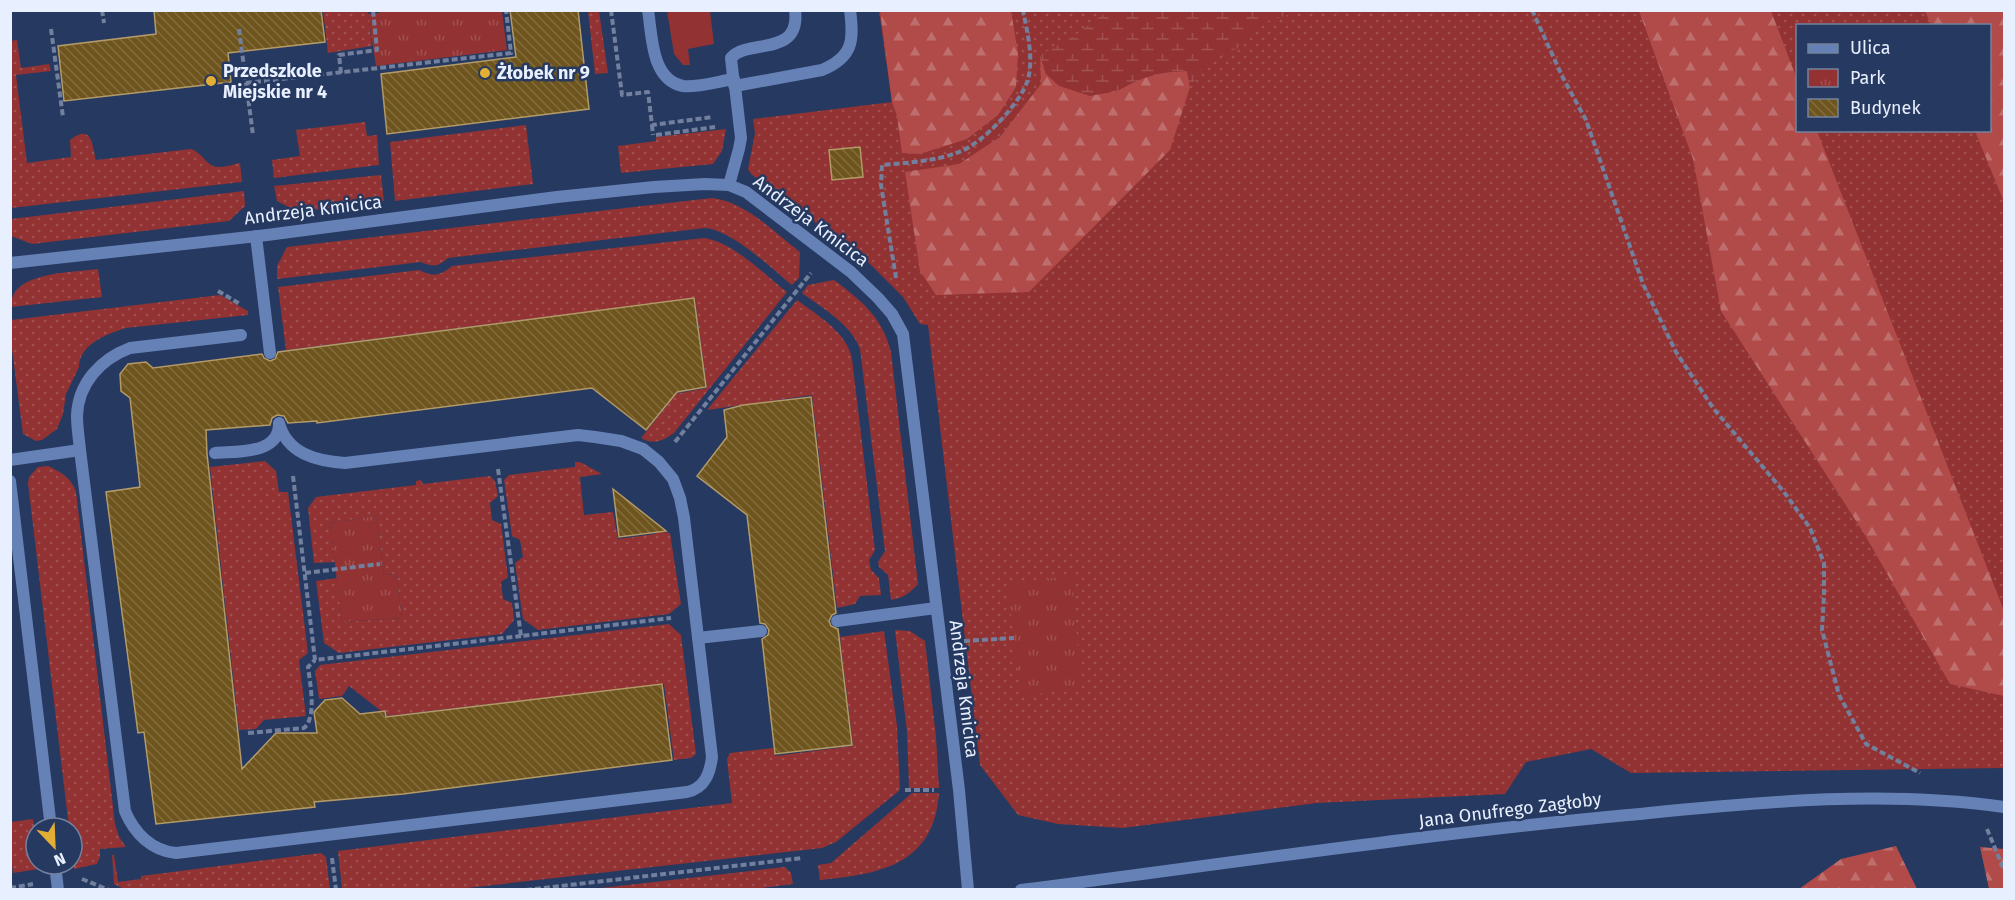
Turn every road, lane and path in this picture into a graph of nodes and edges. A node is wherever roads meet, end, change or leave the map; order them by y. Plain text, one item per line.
1 (102, 10) edge
2 (373, 10) edge
3 (506, 10) edge
4 (648, 10) edge
5 (795, 10) edge
6 (850, 10) edge
7 (1023, 10) edge
8 (1532, 10) edge
9 (104, 23) dead end
10 (239, 28) dead end
11 (51, 29) dead end
12 (341, 73) junction
13 (246, 83) junction
14 (734, 83) junction
15 (63, 117) dead end
16 (739, 124) junction
17 (652, 125) dead end
18 (253, 135) dead end
19 (729, 185) junction
20 (256, 236) junction
21 (827, 254) junction
22 (10, 263) edge
23 (880, 300) junction
24 (241, 335) dead end
25 (270, 353) dead end
26 (290, 444) junction
27 (495, 446) junction
28 (80, 450) junction
29 (215, 453) dead end
30 (10, 460) edge
31 (659, 462) junction
32 (10, 481) edge
33 (380, 564) dead end
34 (305, 573) junction
35 (936, 608) junction
36 (696, 615) junction
37 (837, 621) dead end
38 (761, 631) dead end
39 (521, 636) junction
40 (698, 638) junction
41 (1014, 638) dead end
42 (940, 642) junction
43 (315, 660) junction
44 (248, 734) dead end
45 (1926, 776) dead end
46 (1977, 804) junction
47 (2004, 807) edge
48 (50, 816) edge
49 (330, 835) junction
50 (803, 858) dead end
51 (2004, 870) edge
52 (336, 890) edge
53 (526, 890) edge
54 (968, 890) edge
55 (1021, 890) edge

1 - 9 path
2 - 12 path
3 - 12 path
4 - 14 street
5 - 14 street
6 - 14 street
7 - 23 path
8 - 45 path
10 - 13 path
11 - 15 path
12 - 13 path
13 - 18 path
14 - 16 street
16 - 17 path
16 - 19 street
19 - 20 street, Andrzeja Kmicica
19 - 21 street, Andrzeja Kmicica
20 - 22 street, Andrzeja Kmicica
20 - 25 street
21 - 23 street, Andrzeja Kmicica
21 - 31 path
23 - 35 street, Andrzeja Kmicica
24 - 28 street
26 - 27 street
26 - 29 street
26 - 34 path
27 - 31 street
27 - 39 path
28 - 30 street
28 - 49 street
31 - 36 street
32 - 48 street
33 - 34 path
34 - 43 path
35 - 37 street
35 - 42 street, Andrzeja Kmicica
36 - 39 path
36 - 40 street
38 - 40 street
39 - 43 path
40 - 49 street
41 - 42 path
42 - 54 street, Andrzeja Kmicica
43 - 44 path
46 - 47 street, Jana Onufrego Zagłoby
46 - 51 path
46 - 55 street, Jana Onufrego Zagłoby
49 - 52 path
50 - 53 path

